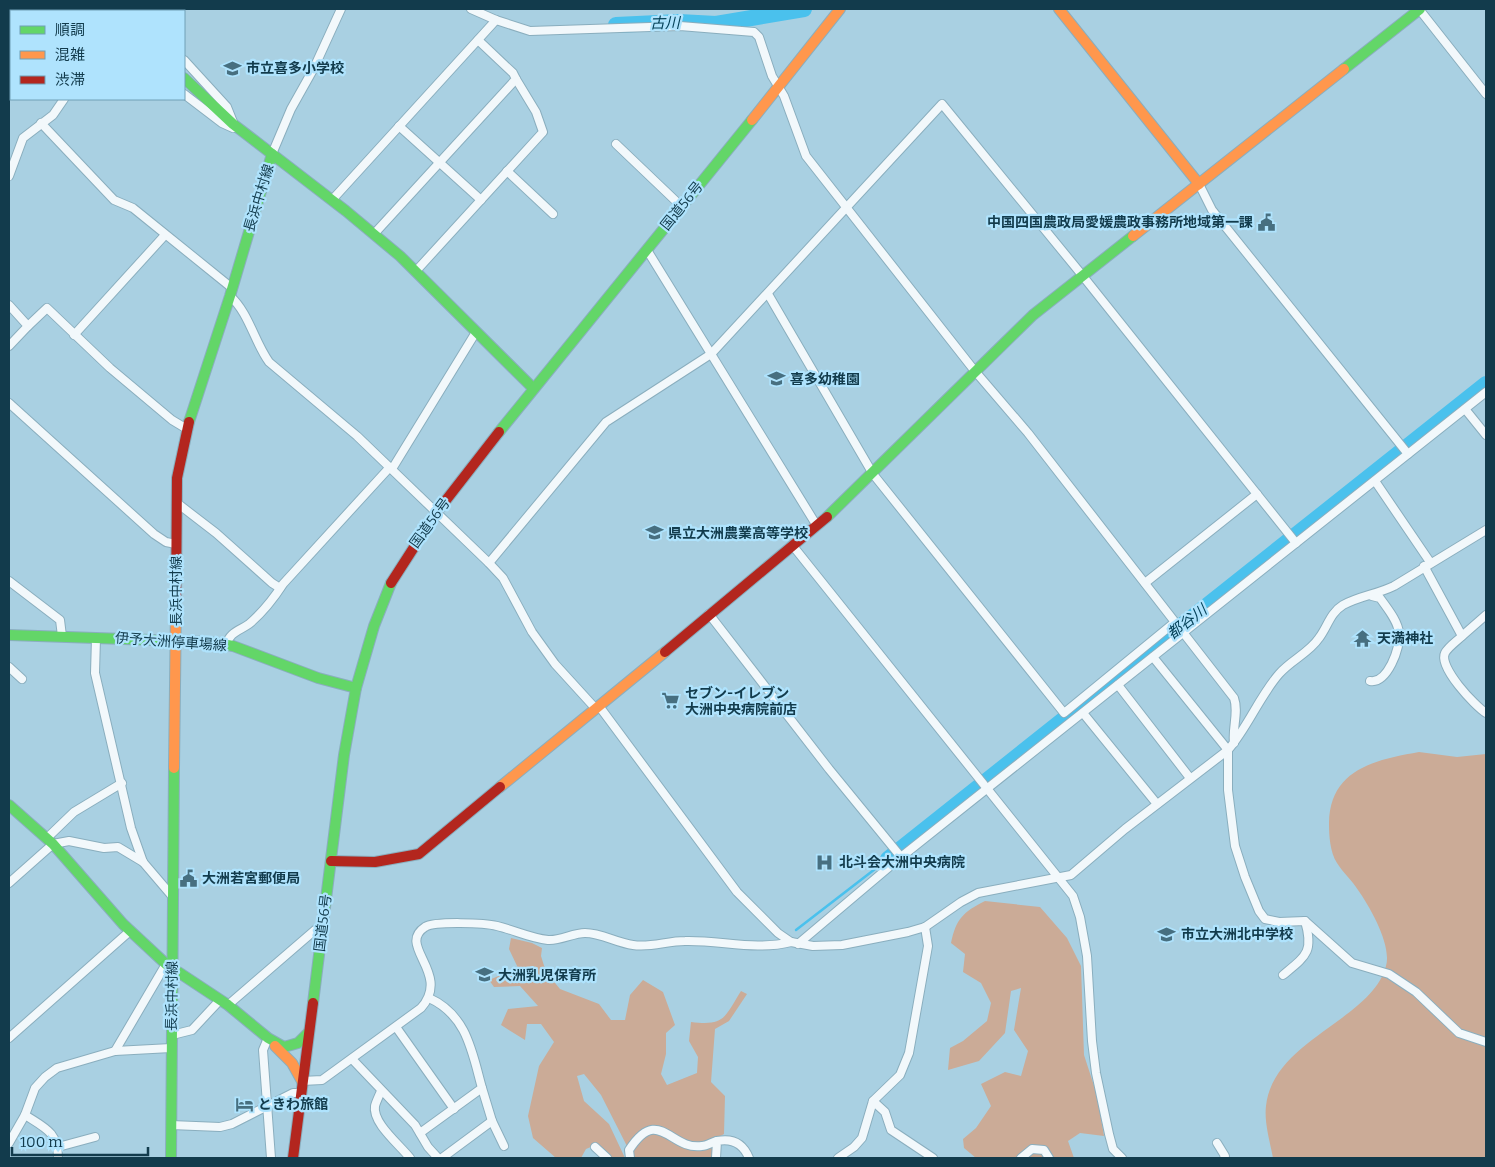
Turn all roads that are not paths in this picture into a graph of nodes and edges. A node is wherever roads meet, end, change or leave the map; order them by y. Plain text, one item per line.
1 (341, 9) edge
2 (471, 9) edge
3 (840, 9) edge
4 (1059, 9) edge
5 (1419, 9) edge
6 (496, 20) junction
7 (478, 40) junction
8 (185, 61) edge
9 (185, 79) edge
10 (516, 79) junction
11 (208, 85) junction
12 (778, 88) junction
13 (1486, 94) edge
14 (201, 95) junction
15 (187, 97) edge
16 (63, 100) edge
17 (41, 123) junction
18 (233, 124) junction
19 (399, 126) junction
20 (247, 135) junction
21 (616, 144) dead end
22 (272, 154) junction
23 (440, 163) junction
24 (507, 171) junction
25 (9, 176) edge
26 (1199, 184) junction
27 (332, 200) junction
28 (481, 200) junction
29 (681, 206) junction
30 (847, 208) junction
31 (553, 214) dead end
32 (374, 234) junction
33 (166, 235) junction
34 (647, 250) junction
35 (416, 272) junction
36 (1082, 275) junction
37 (231, 292) junction
38 (768, 294) junction
39 (9, 305) edge
40 (28, 326) junction
41 (476, 332) junction
42 (74, 335) junction
43 (9, 346) edge
44 (711, 354) junction
45 (974, 370) junction
46 (533, 388) junction
47 (1485, 396) edge
48 (9, 403) edge
49 (1465, 409) junction
50 (187, 428) junction
51 (1486, 435) edge
52 (1405, 451) junction
53 (391, 468) junction
54 (873, 474) junction
55 (1375, 480) junction
56 (1257, 494) junction
57 (177, 504) junction
58 (436, 513) junction
59 (817, 526) junction
60 (1486, 530) edge
61 (1293, 539) junction
62 (176, 544) junction
63 (793, 546) junction
64 (489, 563) junction
65 (1427, 564) junction
66 (9, 581) edge
67 (1145, 583) junction
68 (280, 588) junction
69 (1370, 595) junction
70 (709, 614) junction
71 (1486, 616) edge
72 (1179, 627) junction
73 (9, 635) edge
74 (62, 636) junction
75 (1462, 636) junction
76 (96, 638) junction
77 (176, 641) junction
78 (226, 645) junction
79 (1153, 657) junction
80 (9, 667) edge
81 (22, 679) dead end
82 (1370, 681) dead end
83 (1118, 685) junction
84 (356, 688) junction
85 (598, 708) junction
86 (1083, 713) junction
87 (1486, 713) edge
88 (1068, 717) junction
89 (1234, 743) junction
90 (1228, 750) junction
91 (1190, 778) junction
92 (122, 782) junction
93 (985, 785) junction
94 (1157, 804) junction
95 (9, 805) edge
96 (50, 841) junction
97 (898, 853) junction
98 (331, 861) junction
99 (142, 862) junction
100 (1058, 878) junction
101 (9, 883) edge
102 (172, 896) junction
103 (1305, 921) junction
104 (324, 923) junction
105 (924, 927) junction
106 (130, 931) junction
107 (794, 943) junction
108 (170, 967) junction
109 (1283, 975) dead end
110 (429, 998) junction
111 (224, 1002) junction
112 (396, 1027) junction
113 (309, 1032) junction
114 (172, 1035) junction
115 (9, 1037) edge
116 (268, 1038) junction
117 (1486, 1042) edge
118 (171, 1048) junction
119 (115, 1051) junction
120 (352, 1060) junction
121 (302, 1081) junction
122 (482, 1088) junction
123 (381, 1091) junction
124 (301, 1093) junction
125 (873, 1101) junction
126 (267, 1108) junction
127 (454, 1108) junction
128 (25, 1115) junction
129 (492, 1121) junction
130 (171, 1125) junction
131 (420, 1133) junction
132 (95, 1137) dead end
133 (717, 1141) junction
134 (9, 1143) edge
135 (1217, 1143) dead end
136 (504, 1146) dead end
137 (595, 1147) dead end
138 (58, 1148) junction
139 (1119, 1157) edge
140 (58, 1158) edge
141 (171, 1158) edge
142 (271, 1158) edge
143 (293, 1158) edge
144 (410, 1158) edge
145 (440, 1158) edge
146 (606, 1158) edge
147 (630, 1158) edge
148 (716, 1158) edge
149 (749, 1158) edge
150 (838, 1158) edge
151 (933, 1158) edge
152 (1021, 1158) edge
153 (1049, 1158) edge
154 (1224, 1158) edge

1 - 22 street
2 - 6 street
3 - 12 main road, 国道56号
4 - 26 main road
5 - 13 street
5 - 26 main road
6 - 7 street
6 - 12 street
7 - 10 street
7 - 19 street
8 - 11 street
9 - 14 main road, 長浜中村線
10 - 23 street
10 - 24 street
11 - 14 street
11 - 18 street
12 - 29 main road, 国道56号
12 - 30 street
14 - 15 street
14 - 18 main road, 長浜中村線
15 - 20 street
16 - 17 street
17 - 25 street
17 - 33 street
18 - 20 main road, 長浜中村線
19 - 23 street
19 - 27 street
20 - 22 main road, 長浜中村線
21 - 29 street
22 - 27 main road
22 - 37 main road, 長浜中村線
23 - 28 street
23 - 32 street
24 - 28 street
24 - 31 street
26 - 36 main road
26 - 52 street
27 - 32 main road
28 - 35 street
29 - 34 main road, 国道56号
30 - 36 street
30 - 38 street
30 - 45 street
32 - 35 main road
33 - 37 street
33 - 42 street
34 - 44 street
34 - 46 main road, 国道56号
35 - 41 main road
36 - 45 main road
36 - 56 street
37 - 50 main road, 長浜中村線
37 - 53 street
38 - 44 street
38 - 54 street
39 - 40 street
40 - 42 street
40 - 43 street
41 - 46 main road
41 - 53 street
42 - 50 street
44 - 59 street
44 - 64 street
45 - 54 main road
45 - 67 street
46 - 58 main road, 国道56号
47 - 49 street
48 - 62 street
49 - 51 street
49 - 52 street
50 - 57 main road, 長浜中村線
52 - 55 street
53 - 58 street
53 - 68 street
54 - 59 main road
54 - 88 street
55 - 61 street
55 - 65 street
56 - 61 street
56 - 67 street
57 - 62 main road, 長浜中村線
57 - 68 street
58 - 64 street
58 - 84 main road, 国道56号
59 - 63 main road
60 - 65 street
61 - 72 street
62 - 77 main road, 長浜中村線
63 - 70 main road
63 - 93 street
64 - 85 street
65 - 69 street
65 - 75 street
66 - 74 street
67 - 72 street
68 - 78 street
69 - 82 street
69 - 89 street
70 - 85 main road
70 - 97 street
71 - 75 street
72 - 79 street
72 - 88 street
72 - 89 street
73 - 74 main road, 伊予大洲停車場線
74 - 76 main road, 伊予大洲停車場線
75 - 87 street
76 - 77 main road, 伊予大洲停車場線
76 - 92 street
77 - 78 main road, 伊予大洲停車場線
77 - 102 main road, 長浜中村線
78 - 84 main road, 伊予大洲停車場線
79 - 83 street
79 - 90 street
80 - 81 street
83 - 86 street
83 - 91 street
84 - 98 main road, 国道56号
85 - 98 main road
85 - 107 street
86 - 88 street
86 - 94 street
88 - 93 street
89 - 90 street
90 - 91 street
90 - 103 street
91 - 94 street
92 - 96 street
92 - 99 street
93 - 97 street
93 - 100 street
94 - 100 street
95 - 96 main road
96 - 99 street
96 - 101 street
96 - 106 main road
97 - 107 street
98 - 104 main road, 国道56号
99 - 102 street
100 - 105 street
100 - 139 street
102 - 108 main road, 長浜中村線
103 - 109 street
103 - 117 street
104 - 111 street
104 - 113 main road, 国道56号
105 - 107 street
105 - 125 street
106 - 108 main road
106 - 115 street
107 - 110 street
108 - 111 main road
108 - 114 main road, 長浜中村線
108 - 119 street
110 - 112 street
110 - 122 street
111 - 114 street
111 - 116 main road
112 - 120 street
112 - 127 street
113 - 116 main road
113 - 121 main road, 国道56号
114 - 118 main road, 長浜中村線
116 - 121 main road
116 - 126 street
118 - 119 street
118 - 130 main road, 長浜中村線
119 - 128 street
120 - 121 street
120 - 123 street
121 - 124 main road, 国道56号
122 - 127 street
122 - 129 street
123 - 131 street
123 - 144 street
124 - 126 street
124 - 143 main road, 国道56号
125 - 150 street
125 - 151 street
126 - 130 street
126 - 142 street
127 - 131 street
128 - 134 street
128 - 138 street
129 - 136 street
129 - 145 street
130 - 141 main road, 長浜中村線
131 - 145 street
132 - 138 street
133 - 147 street
133 - 148 street
133 - 149 street
135 - 154 street
137 - 146 street
138 - 140 street
152 - 153 street

